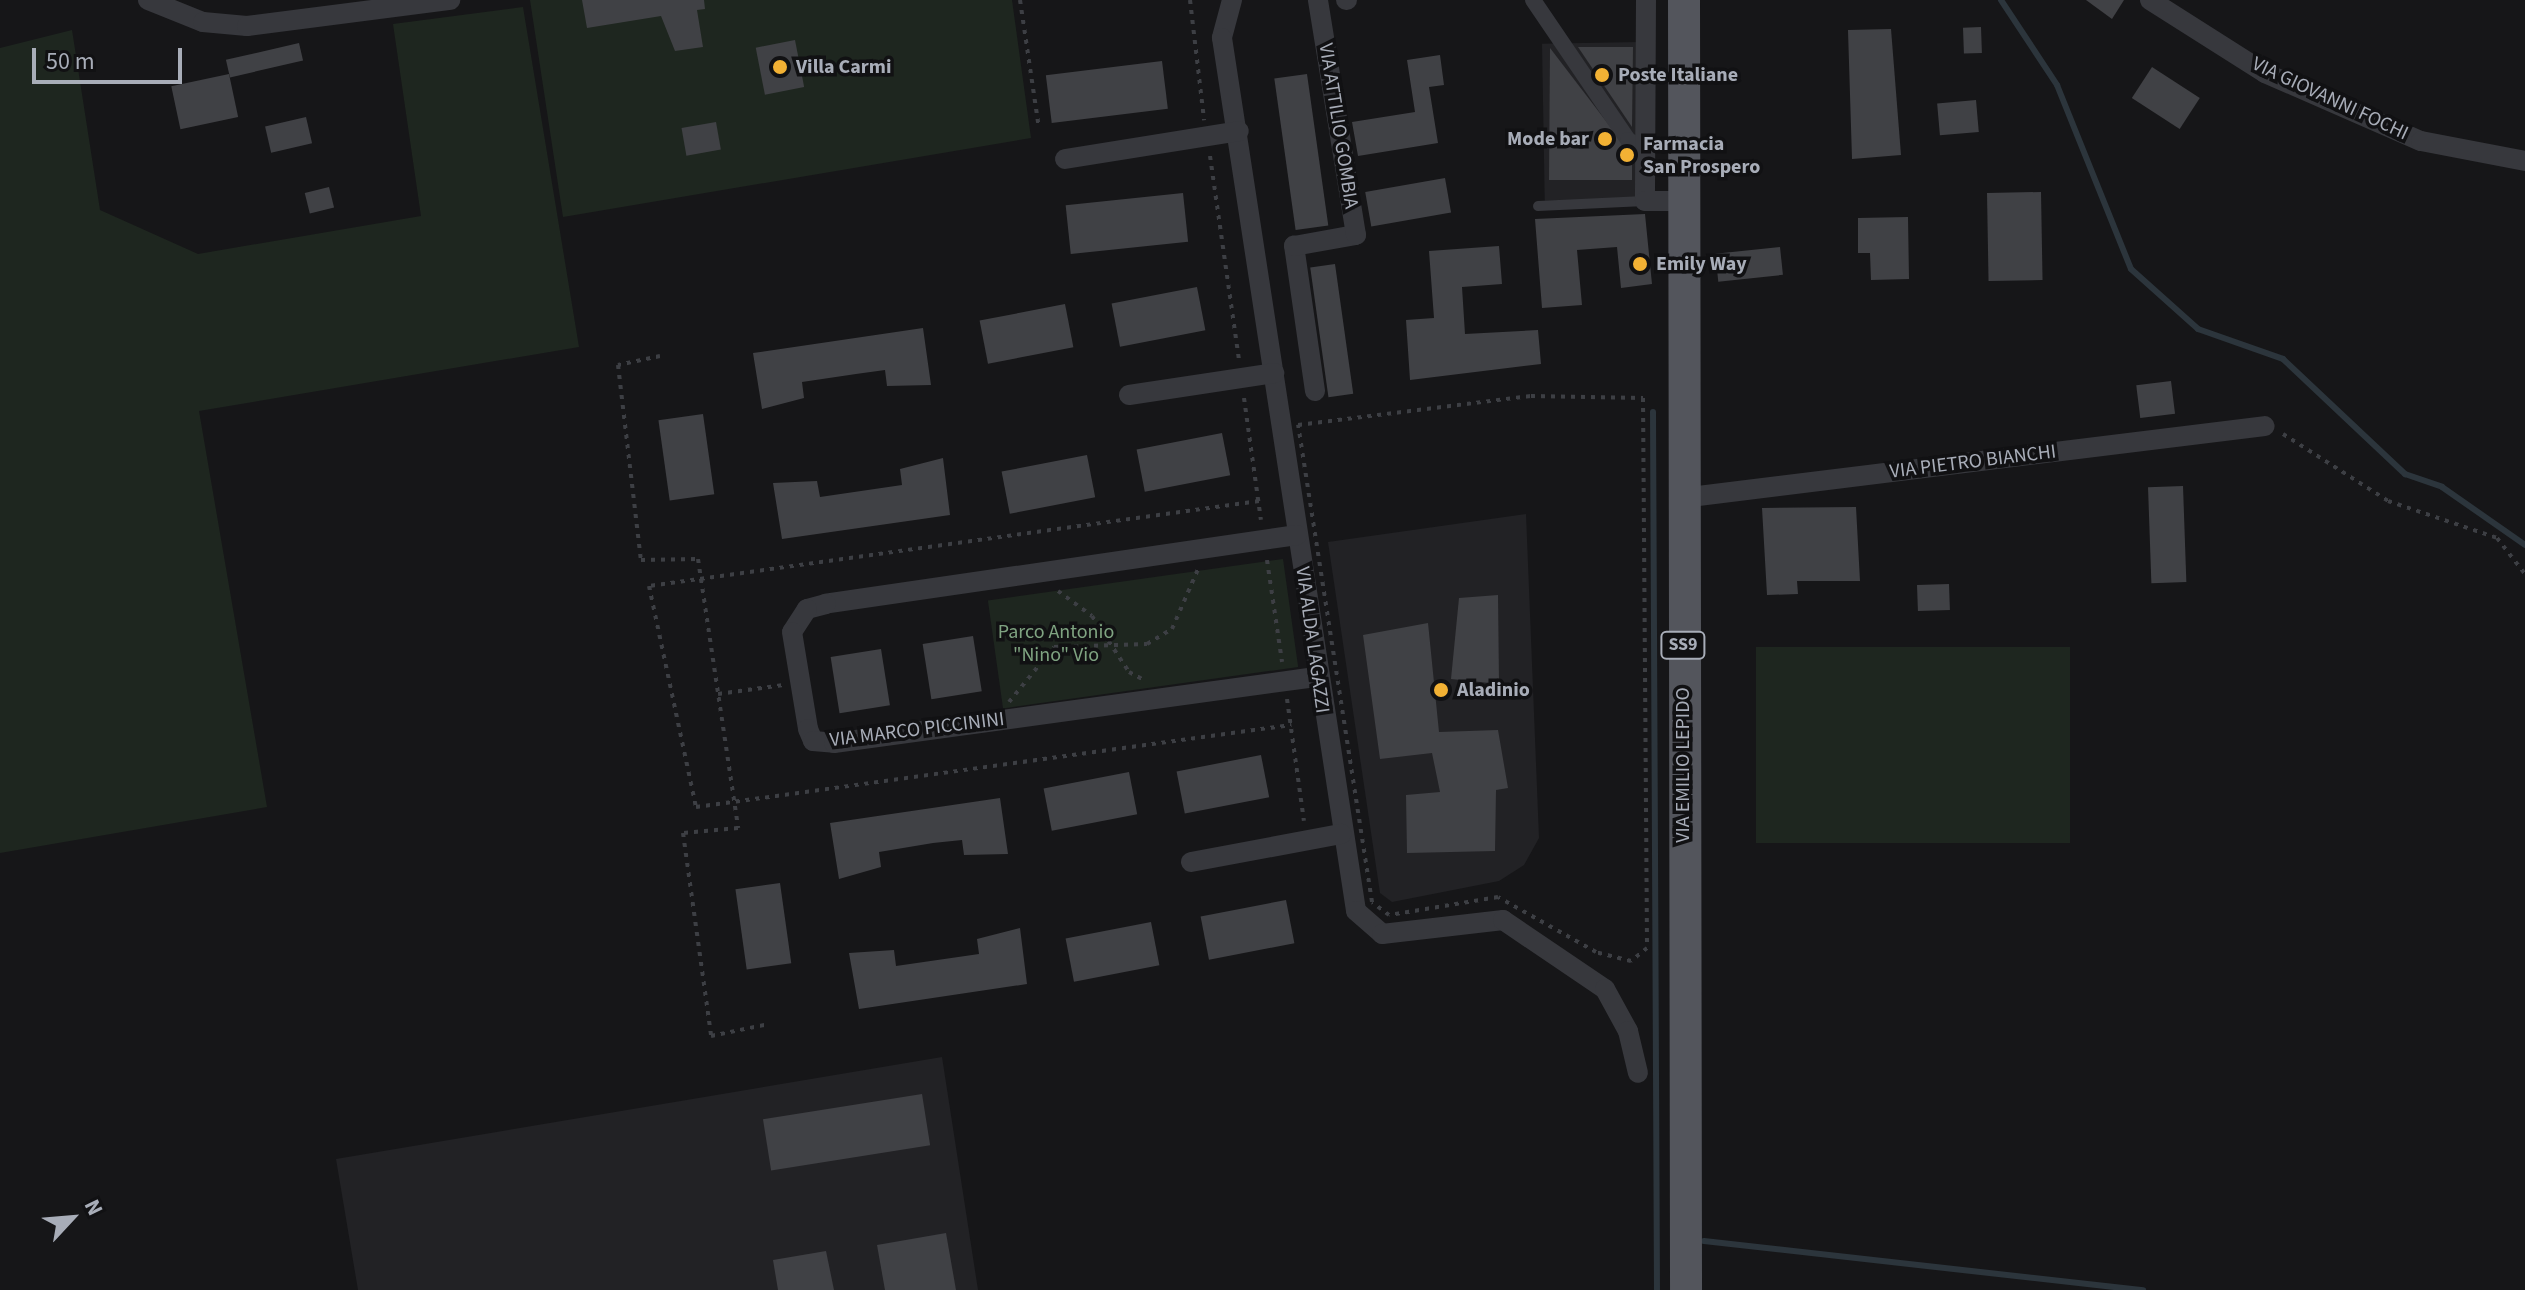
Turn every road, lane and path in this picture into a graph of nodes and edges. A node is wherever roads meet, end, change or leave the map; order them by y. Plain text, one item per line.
1 (148, 0) edge
2 (450, 0) edge
3 (1020, 0) edge
4 (1190, 0) edge
5 (1232, 0) edge
6 (1318, 0) edge
7 (1533, 0) edge
8 (1646, 0) edge
9 (1684, 0) edge
10 (2150, 0) edge
11 (1039, 128) dead end
12 (1239, 131) junction
13 (1207, 136) junction
14 (1645, 150) junction
15 (1065, 159) dead end
16 (2525, 161) edge
17 (1645, 201) junction
18 (1680, 201) junction
19 (1538, 206) dead end
20 (660, 356) dead end
21 (1274, 373) junction
22 (1241, 378) junction
23 (1315, 391) dead end
24 (1129, 395) dead end
25 (2265, 426) joint
26 (1682, 498) junction
27 (1259, 501) junction
28 (1647, 517) joint
29 (1297, 535) junction
30 (1264, 540) junction
31 (1202, 549) junction
32 (1032, 574) junction
33 (2525, 574) edge
34 (701, 578) junction
35 (1111, 645) junction
36 (1318, 677) junction
37 (800, 682) junction
38 (1285, 682) junction
39 (718, 694) junction
40 (1176, 697) junction
41 (1004, 720) junction
42 (1291, 725) junction
43 (734, 802) junction
44 (1341, 834) junction
45 (1307, 841) junction
46 (1191, 862) dead end
47 (769, 1024) dead end
48 (1638, 1073) dead end
49 (1686, 1290) edge

1 - 2 street
3 - 11 path
4 - 13 path
5 - 12 street, VIA ALDA LAGAZZI
6 - 23 street, VIA ATTILIO GOMBIA
7 - 14 street
8 - 14 street
9 - 18 main road, VIA EMILIO LEPIDO / SS9
10 - 16 street, VIA GIOVANNI FOCHI
12 - 13 street
12 - 21 street, VIA ALDA LAGAZZI
13 - 15 street
13 - 22 path
14 - 17 street
17 - 18 street
17 - 19 lane
18 - 26 main road, VIA EMILIO LEPIDO / SS9
20 - 34 path
21 - 22 street
21 - 29 street, VIA ALDA LAGAZZI
22 - 24 street
22 - 27 path
25 - 26 street, VIA PIETRO BIANCHI
25 - 33 path
26 - 49 main road, VIA EMILIO LEPIDO / SS9
27 - 30 path
27 - 34 path
28 - 28 path
29 - 30 street, VIA MARCO PICCININI
29 - 36 street, VIA ALDA LAGAZZI
30 - 31 street, VIA MARCO PICCININI
30 - 38 path
31 - 32 street, VIA MARCO PICCININI
31 - 35 path
32 - 35 path
32 - 37 street, VIA MARCO PICCININI
34 - 39 path
34 - 43 path
35 - 40 path
35 - 41 path
36 - 38 street, VIA MARCO PICCININI
36 - 44 street, VIA ALDA LAGAZZI
37 - 39 path
37 - 41 street, VIA MARCO PICCININI
38 - 40 street, VIA MARCO PICCININI
38 - 42 path
39 - 43 path
40 - 41 street, VIA MARCO PICCININI
42 - 43 path
42 - 45 path
43 - 47 path
44 - 45 street
44 - 48 street, VIA ALDA LAGAZZI
45 - 46 street

